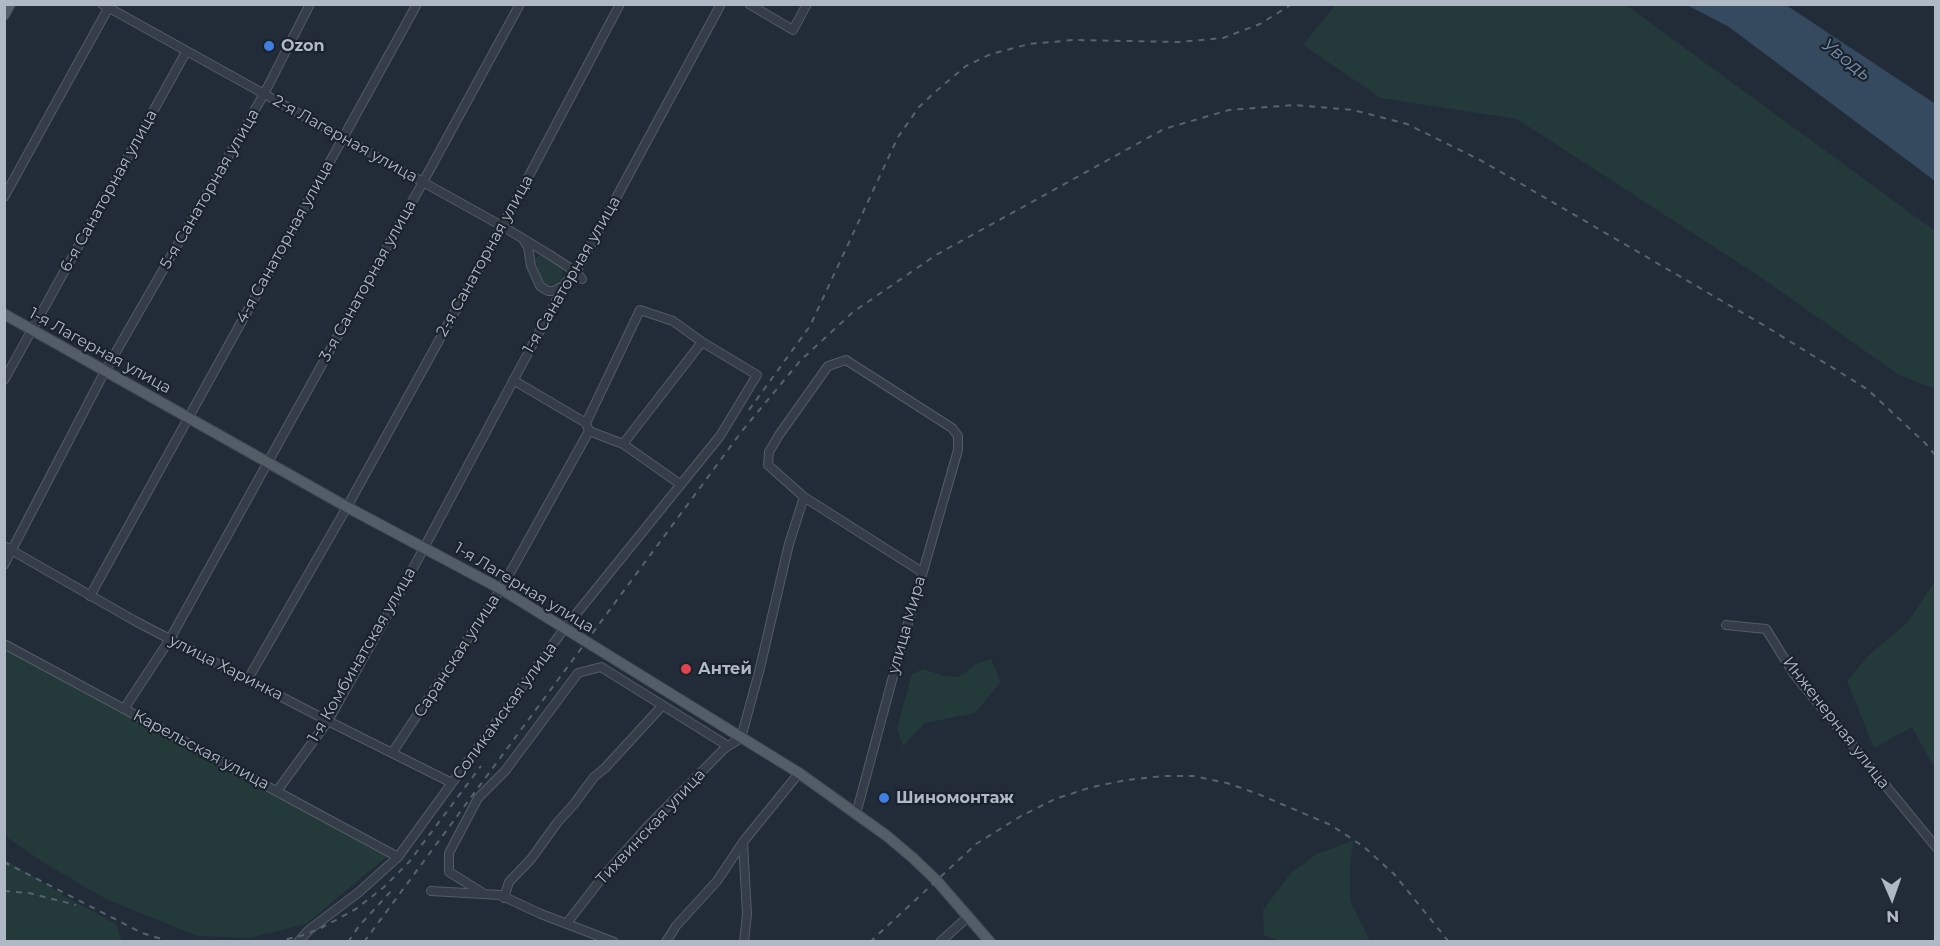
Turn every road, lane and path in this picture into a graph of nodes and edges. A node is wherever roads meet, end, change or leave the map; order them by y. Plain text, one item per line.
1 (10, 4) edge
2 (310, 4) edge
3 (417, 4) edge
4 (520, 4) edge
5 (620, 4) edge
6 (722, 4) edge
7 (749, 4) edge
8 (807, 4) edge
9 (107, 6) edge
10 (4, 15) edge
11 (186, 52) junction
12 (264, 94) junction
13 (342, 138) junction
14 (423, 182) junction
15 (4, 197) edge
16 (502, 226) junction
17 (523, 239) junction
18 (562, 262) junction
19 (576, 272) junction
20 (582, 279) dead end
21 (566, 282) junction
22 (4, 314) edge
23 (31, 329) junction
24 (702, 342) junction
25 (105, 371) junction
26 (4, 380) edge
27 (513, 380) junction
28 (188, 418) junction
29 (588, 427) junction
30 (623, 444) junction
31 (267, 462) junction
32 (680, 484) junction
33 (804, 497) junction
34 (347, 507) junction
35 (424, 547) junction
36 (9, 548) edge
37 (4, 565) edge
38 (922, 572) junction
39 (501, 589) junction
40 (90, 596) junction
41 (1726, 625) dead end
42 (564, 629) junction
43 (170, 639) junction
44 (4, 644) edge
45 (248, 679) junction
46 (662, 706) junction
47 (124, 709) junction
48 (328, 721) junction
49 (741, 738) junction
50 (728, 746) junction
51 (392, 753) junction
52 (799, 773) junction
53 (453, 783) junction
54 (277, 791) junction
55 (856, 814) junction
56 (743, 842) junction
57 (1935, 847) edge
58 (398, 856) junction
59 (431, 891) dead end
60 (483, 893) junction
61 (504, 898) junction
62 (969, 916) junction
63 (567, 923) junction
64 (298, 942) edge
65 (614, 942) edge
66 (666, 942) edge
67 (744, 942) edge
68 (940, 942) edge
69 (990, 942) edge

1 - 10 main road
2 - 12 street, 5-я Санаторная улица
3 - 13 street, 4-я Санаторная улица
4 - 14 street, 3-я Санаторная улица
5 - 16 street, 2-я Санаторная улица
6 - 19 street, 1-я Санаторная улица
7 - 8 street
9 - 11 street, 2-я Лагерная улица
9 - 15 street
11 - 12 street, 2-я Лагерная улица
11 - 23 street, 6-я Санаторная улица
12 - 13 street, 2-я Лагерная улица
12 - 25 street, 5-я Санаторная улица
13 - 14 street, 2-я Лагерная улица
13 - 28 street, 4-я Санаторная улица
14 - 16 street, 2-я Лагерная улица
14 - 31 street, 3-я Санаторная улица
16 - 17 street, 2-я Лагерная улица
16 - 34 street, 2-я Санаторная улица
17 - 18 street, 2-я Лагерная улица
17 - 21 street
18 - 19 street, 2-я Лагерная улица
18 - 21 street
19 - 20 street, 2-я Лагерная улица
19 - 21 street, 1-я Санаторная улица
21 - 27 street, 1-я Санаторная улица
22 - 23 main road, 1-я Лагерная улица
23 - 25 main road, 1-я Лагерная улица
23 - 26 street, 6-я Санаторная улица
24 - 29 street, Саранская улица
24 - 30 street
24 - 32 street, Соликамская улица
25 - 28 main road, 1-я Лагерная улица
25 - 36 street, 5-я Санаторная улица
27 - 29 street
27 - 35 street, 1-я Санаторная улица
28 - 31 main road, 1-я Лагерная улица
28 - 40 street, 4-я Санаторная улица
29 - 30 street
29 - 39 street, Саранская улица
30 - 32 street
31 - 34 main road, 1-я Лагерная улица
31 - 43 street, 3-я Санаторная улица
32 - 42 street, Соликамская улица
33 - 38 street
33 - 38 street, улица Мира
33 - 49 street
34 - 35 main road, 1-я Лагерная улица
34 - 45 street, 2-я Санаторная улица
35 - 39 main road, 1-я Лагерная улица
35 - 48 street, 1-я Комбинатская улица
36 - 37 street, 5-я Санаторная улица
36 - 40 street, улица Харинка
38 - 55 street, улица Мира
39 - 42 main road, 1-я Лагерная улица
39 - 51 street, Саранская улица
40 - 43 street, улица Харинка
41 - 57 street, Инженерная улица
42 - 49 main road, 1-я Лагерная улица
42 - 53 street, Соликамская улица
43 - 45 street, улица Харинка
43 - 47 street, 3-я Санаторная улица
44 - 47 street, Карельская улица
45 - 48 street, улица Харинка
46 - 50 street
46 - 60 street
46 - 61 street
47 - 54 street, Карельская улица
48 - 51 street, улица Харинка
48 - 54 street, 1-я Комбинатская улица
49 - 50 street, Тихвинская улица
49 - 52 main road, 1-я Лагерная улица
50 - 63 street, Тихвинская улица
51 - 53 street, улица Харинка
52 - 55 main road, 1-я Лагерная улица
52 - 56 street
53 - 58 street, Соликамская улица
54 - 58 street, Карельская улица
55 - 62 main road, 1-я Лагерная улица
56 - 66 street
56 - 67 street
58 - 64 street, Соликамская улица
59 - 60 street
60 - 61 street
61 - 63 street
62 - 68 street
62 - 69 main road, 1-я Лагерная улица
63 - 65 street

